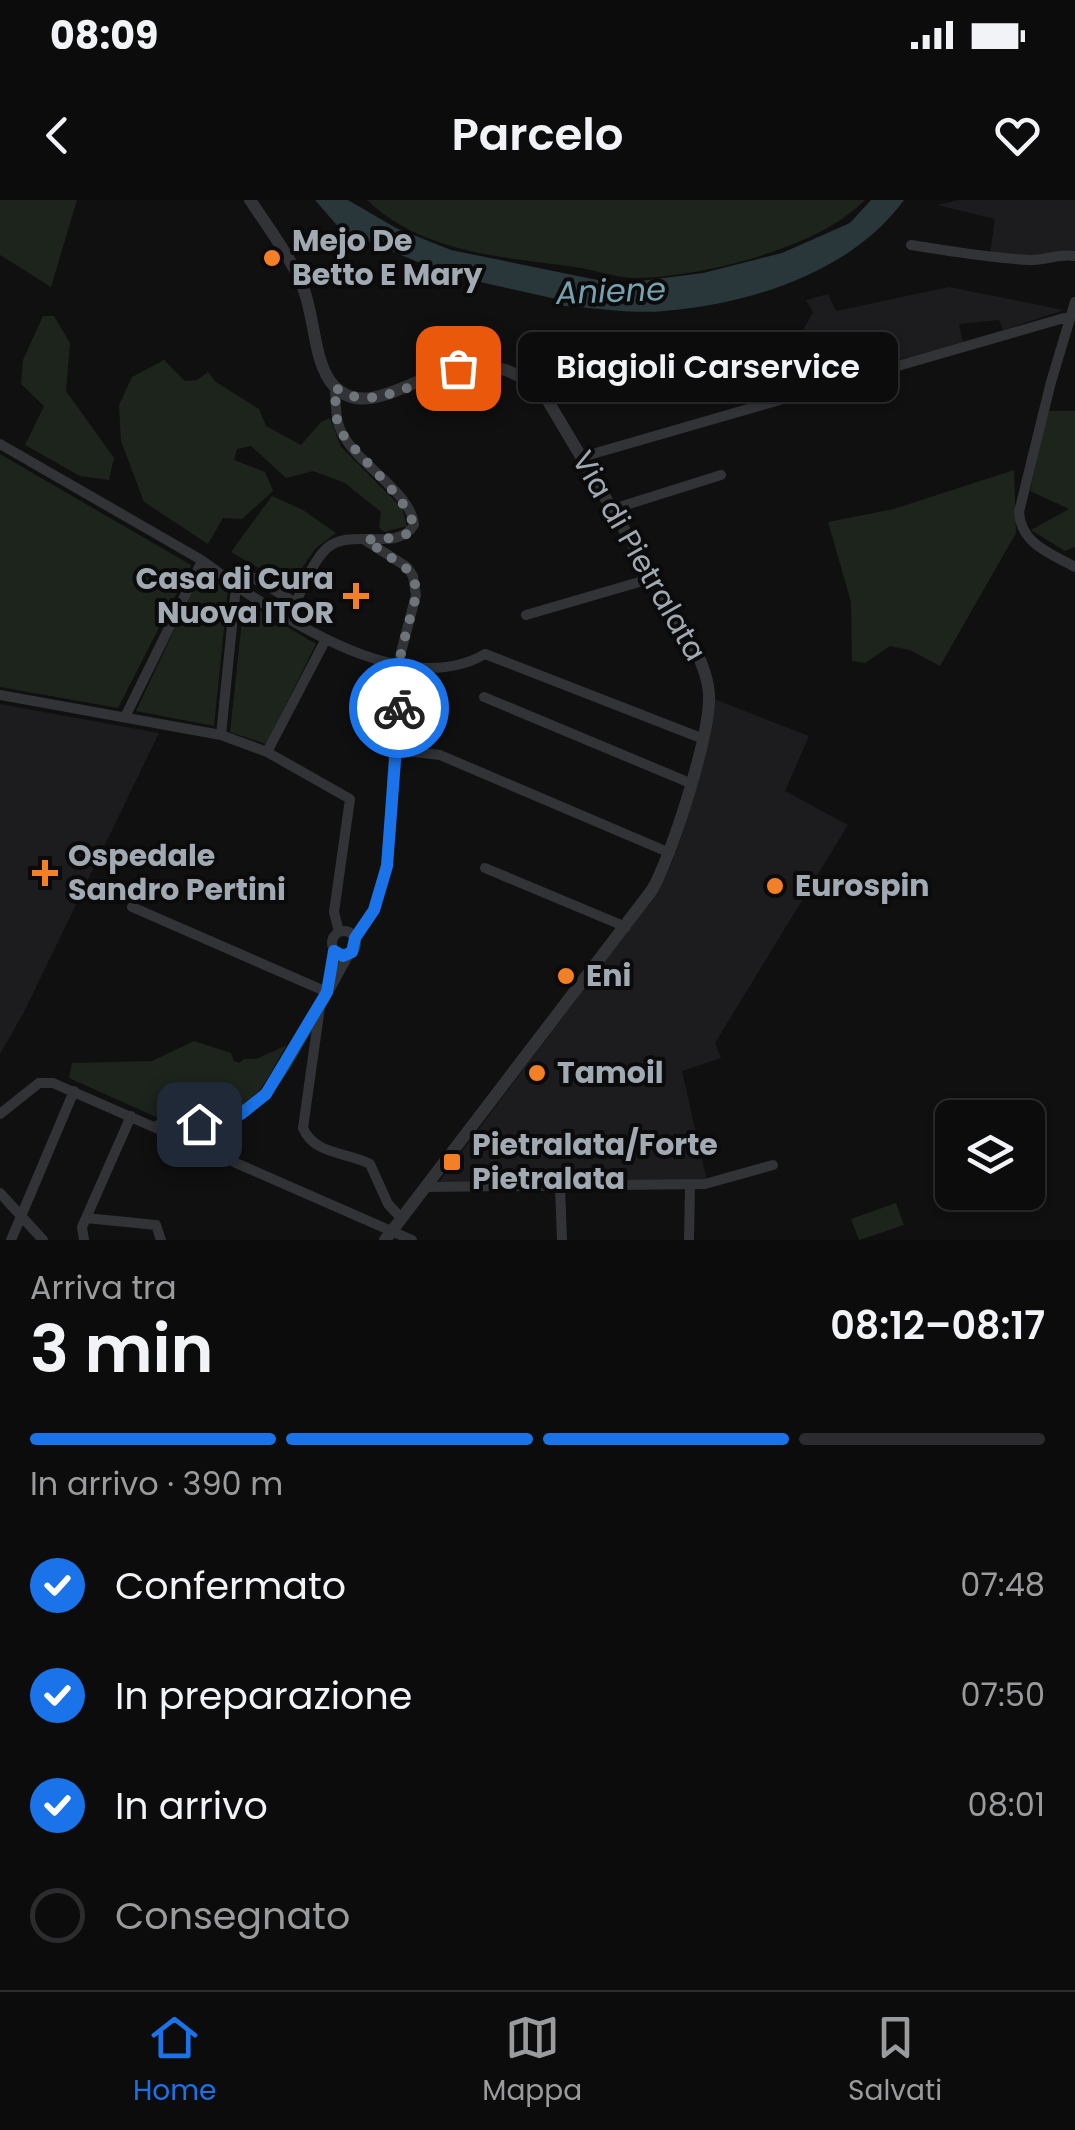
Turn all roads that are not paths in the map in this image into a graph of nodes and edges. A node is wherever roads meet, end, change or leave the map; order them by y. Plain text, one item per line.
1 (250, 200) edge
2 (912, 244) dead end
3 (1075, 256) edge
4 (1075, 302) edge
5 (1070, 316) junction
6 (335, 387) junction
7 (0, 444) edge
8 (582, 456) junction
9 (721, 476) dead end
10 (613, 509) junction
11 (366, 540) junction
12 (202, 560) junction
13 (1075, 567) edge
14 (245, 573) dead end
15 (653, 578) junction
16 (236, 586) junction
17 (296, 603) junction
18 (526, 614) dead end
19 (289, 617) junction
20 (326, 639) junction
21 (402, 666) junction
22 (0, 695) edge
23 (484, 698) dead end
24 (125, 718) junction
25 (221, 735) junction
26 (701, 738) junction
27 (396, 750) junction
28 (266, 752) junction
29 (690, 783) junction
30 (670, 852) junction
31 (484, 868) dead end
32 (132, 907) dead end
33 (626, 927) junction
34 (339, 932) junction
35 (355, 938) junction
36 (334, 951) junction
37 (350, 954) junction
38 (328, 989) junction
39 (320, 1007) junction
40 (74, 1092) junction
41 (0, 1114) edge
42 (131, 1116) junction
43 (150, 1124) junction
44 (184, 1126) junction
45 (178, 1138) junction
46 (773, 1165) dead end
47 (690, 1184) junction
48 (560, 1186) junction
49 (428, 1187) junction
50 (0, 1193) edge
51 (21, 1216) junction
52 (86, 1218) junction
53 (402, 1219) junction
54 (389, 1236) edge
55 (10, 1240) edge
56 (43, 1240) edge
57 (84, 1240) edge
58 (161, 1240) edge
59 (412, 1240) edge
60 (562, 1240) edge
61 (689, 1240) edge

1 - 6 street
2 - 3 street
4 - 5 street
5 - 8 street
5 - 13 street
6 - 8 street, Via di Pietralata
6 - 11 street
7 - 12 street
8 - 10 street, Via di Pietralata
9 - 10 street
10 - 15 street, Via di Pietralata
11 - 17 street
11 - 21 street
12 - 16 street
12 - 24 street
14 - 17 street
15 - 18 street
15 - 26 street, Via di Pietralata
16 - 19 street
16 - 25 street
17 - 19 street
19 - 20 street
20 - 21 street
20 - 28 street
21 - 26 street
21 - 27 street
22 - 24 street
23 - 29 street
24 - 25 street
25 - 28 street
26 - 29 street, Via di Pietralata
27 - 30 street
27 - 35 street
28 - 34 street
29 - 30 street, Via di Pietralata
30 - 33 street, Via di Pietralata
31 - 33 street
32 - 38 street
33 - 49 street, Via di Pietralata
34 - 35 street
34 - 36 street
35 - 37 street
36 - 37 street
36 - 38 street
37 - 38 street
38 - 39 street
39 - 44 street
39 - 53 street
40 - 41 street
40 - 42 street
40 - 51 street
42 - 43 street
42 - 52 street
43 - 44 street
43 - 45 street
44 - 45 street
45 - 54 street
46 - 47 street
47 - 48 street
47 - 61 street
48 - 49 street
48 - 60 street
49 - 53 street, Via di Pietralata
50 - 51 street
51 - 55 street
51 - 56 street
52 - 57 street
52 - 58 street
53 - 54 street, Via di Pietralata
54 - 59 street

